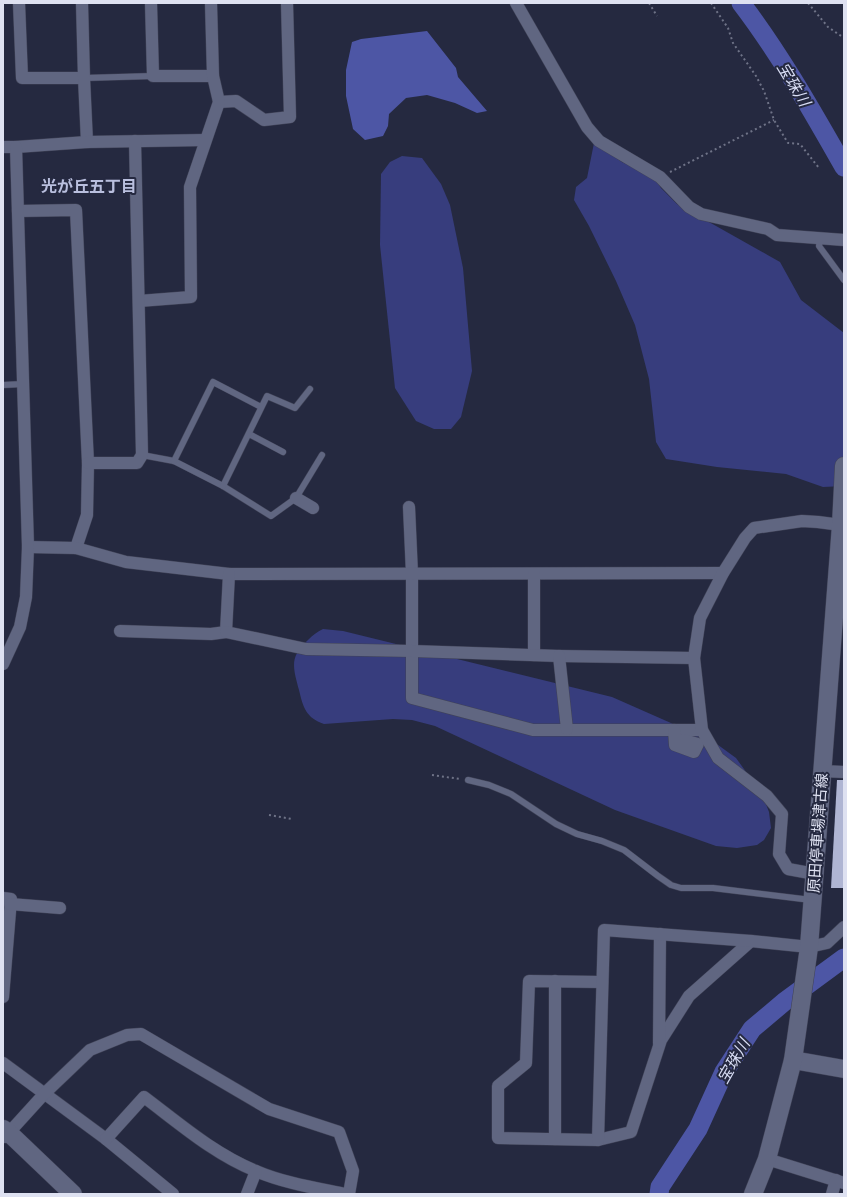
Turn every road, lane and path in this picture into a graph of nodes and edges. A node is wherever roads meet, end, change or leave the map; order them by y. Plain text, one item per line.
1 (19, 3) edge
2 (82, 3) edge
3 (151, 3) edge
4 (212, 3) edge
5 (287, 3) edge
6 (516, 3) edge
7 (649, 3) edge
8 (710, 3) edge
9 (808, 3) edge
10 (657, 16) dead end
11 (844, 38) edge
12 (153, 76) junction
13 (213, 76) junction
14 (84, 78) junction
15 (219, 102) junction
16 (774, 120) junction
17 (205, 140) junction
18 (135, 141) junction
19 (87, 142) junction
20 (3, 146) edge
21 (16, 147) junction
22 (819, 168) dead end
23 (660, 178) junction
24 (18, 211) junction
25 (820, 239) junction
26 (844, 240) edge
27 (844, 280) edge
28 (139, 301) junction
29 (23, 384) junction
30 (3, 385) edge
31 (310, 388) dead end
32 (261, 407) junction
33 (249, 434) junction
34 (283, 452) dead end
35 (142, 455) junction
36 (322, 455) dead end
37 (174, 461) junction
38 (88, 463) junction
39 (844, 466) edge
40 (223, 486) junction
41 (296, 498) junction
42 (409, 507) dead end
43 (313, 508) dead end
44 (841, 525) junction
45 (28, 548) junction
46 (76, 548) junction
47 (723, 573) junction
48 (229, 574) junction
49 (412, 574) junction
50 (534, 574) junction
51 (840, 593) edge
52 (120, 631) dead end
53 (226, 632) junction
54 (412, 651) junction
55 (534, 655) junction
56 (559, 656) junction
57 (4, 658) edge
58 (694, 658) junction
59 (568, 729) junction
60 (674, 730) junction
61 (702, 730) junction
62 (681, 747) dead end
63 (822, 772) junction
64 (844, 772) edge
65 (432, 775) dead end
66 (468, 780) joint
67 (269, 816) dead end
68 (292, 819) dead end
69 (815, 874) junction
70 (812, 900) junction
71 (7, 901) edge
72 (60, 908) dead end
73 (844, 927) edge
74 (660, 934) junction
75 (751, 941) junction
76 (808, 952) junction
77 (556, 981) junction
78 (601, 982) junction
79 (3, 997) edge
80 (659, 1046) junction
81 (793, 1060) junction
82 (3, 1063) edge
83 (844, 1070) edge
84 (45, 1093) junction
85 (5, 1134) edge
86 (106, 1139) junction
87 (555, 1139) junction
88 (598, 1140) junction
89 (768, 1159) junction
90 (256, 1171) junction
91 (840, 1181) edge
92 (73, 1194) edge
93 (173, 1194) edge
94 (247, 1194) edge
95 (345, 1194) edge
96 (349, 1194) edge
97 (754, 1194) edge
98 (832, 1194) edge

1 - 14 street
2 - 14 street
3 - 12 street
4 - 13 street
5 - 15 street
6 - 23 street
7 - 10 path
8 - 16 path
9 - 11 path
12 - 13 street
12 - 14 lane
13 - 15 street
14 - 19 street
15 - 17 street
16 - 22 path
16 - 23 path
17 - 18 street
17 - 28 street
18 - 19 street
18 - 28 street
19 - 21 street
20 - 21 street
21 - 24 street
23 - 25 street
24 - 29 street
24 - 38 street
25 - 26 street
25 - 27 lane
28 - 35 street
29 - 30 lane
29 - 45 street
31 - 32 lane
32 - 33 lane
32 - 37 lane
33 - 34 lane
33 - 40 lane
35 - 37 lane
35 - 38 street
36 - 41 lane
37 - 40 lane
38 - 46 street
39 - 44 main road, 原田停車場津古線
40 - 41 lane
41 - 43 street
42 - 49 street
44 - 47 street
44 - 51 main road, 原田停車場津古線
45 - 46 street
45 - 57 street
46 - 48 street
47 - 50 street
47 - 58 street
48 - 49 street
48 - 53 street
49 - 50 street
49 - 54 street
50 - 55 street
51 - 63 main road, 原田停車場津古線
52 - 53 street
53 - 54 street
54 - 55 street
54 - 59 street
55 - 56 street
56 - 58 street
56 - 59 street
58 - 61 street
59 - 60 street
60 - 61 street
60 - 62 street
61 - 69 street
63 - 64 street
63 - 69 main road, 原田停車場津古線
65 - 66 path
66 - 70 lane
67 - 68 path
69 - 70 main road, 原田停車場津古線
70 - 76 main road, 原田停車場津古線
71 - 72 street
71 - 79 street
73 - 76 street
74 - 75 street
74 - 78 street
74 - 80 street
75 - 76 street
75 - 80 street
76 - 81 main road, 原田停車場津古線
77 - 78 street
77 - 87 street
77 - 87 street
78 - 88 street
80 - 88 street
81 - 83 main road
81 - 89 main road, 原田停車場津古線
82 - 84 street
84 - 85 street
84 - 86 street
84 - 96 street
85 - 92 main road
86 - 90 street
86 - 93 street
87 - 88 street
89 - 91 street
89 - 97 main road, 原田停車場津古線
90 - 94 street
90 - 95 street
91 - 98 street

